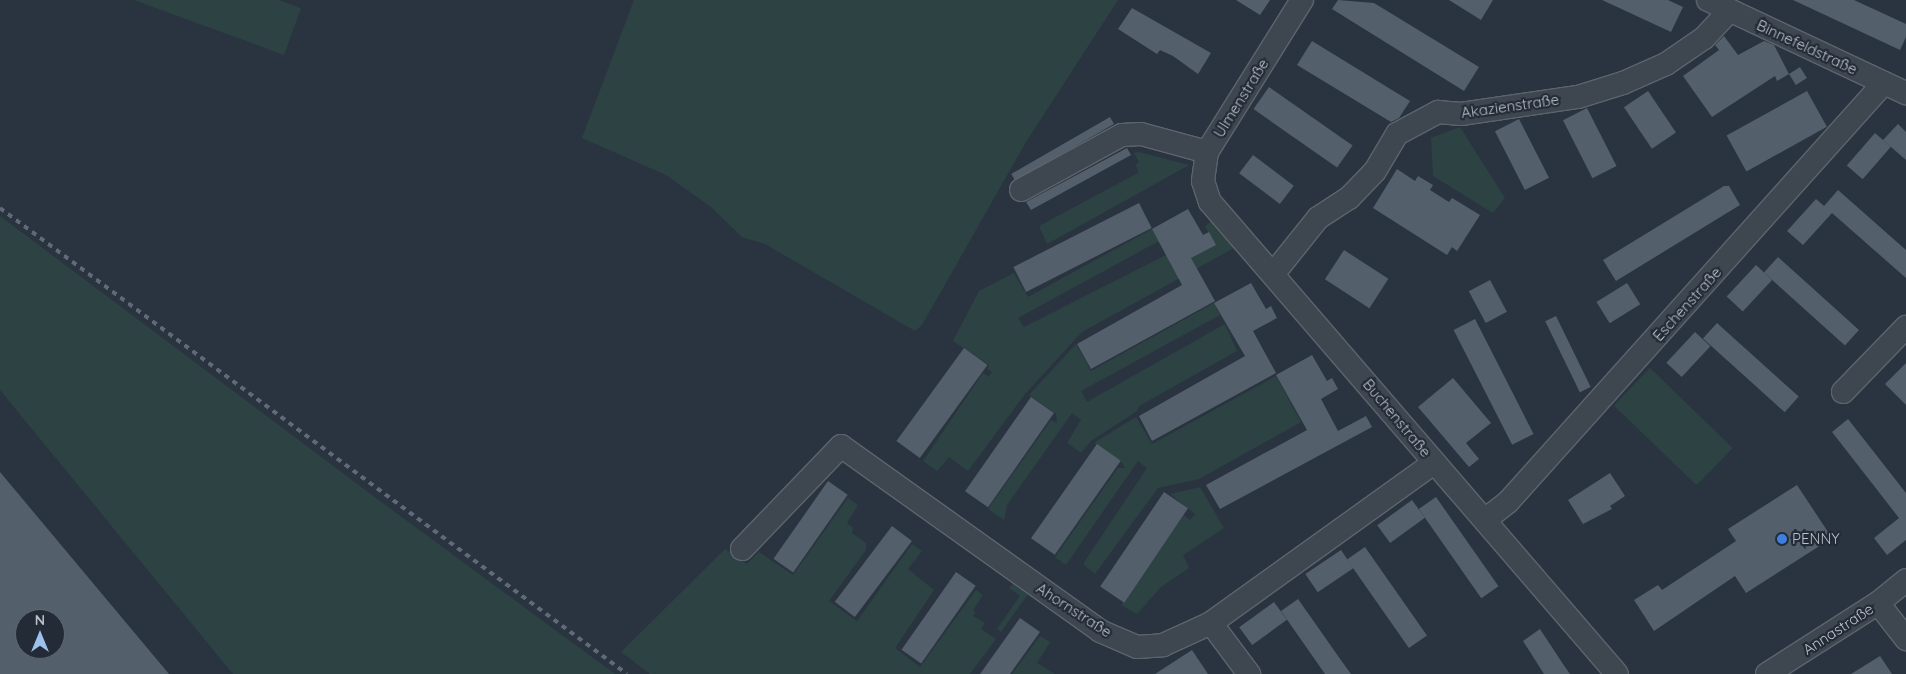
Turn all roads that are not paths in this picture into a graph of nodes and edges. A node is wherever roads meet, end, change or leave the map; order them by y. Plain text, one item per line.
1 (1302, 0) edge
2 (1708, 0) edge
3 (1730, 10) junction
4 (1884, 83) junction
5 (1906, 93) edge
6 (1207, 152) junction
7 (1020, 190) dead end
8 (1274, 273) junction
9 (1906, 327) edge
10 (1843, 392) dead end
11 (1434, 463) junction
12 (1485, 520) junction
13 (742, 549) dead end
14 (1906, 580) edge
15 (1878, 603) junction
16 (1211, 623) junction
17 (1906, 639) edge
18 (1249, 674) edge
19 (1617, 674) edge
20 (1767, 674) edge

1 - 6 street, Ulmenstraße
2 - 3 street, Binnefeldstraße
3 - 4 street, Binnefeldstraße
3 - 8 street, Akazienstraße
4 - 5 street, Binnefeldstraße
4 - 12 street, Eschenstraße
6 - 7 street, Ulmenstraße
6 - 8 street, Buchenstraße
8 - 11 street, Buchenstraße
9 - 10 street
11 - 12 street, Buchenstraße
11 - 16 street, Ahornstraße
12 - 19 street, Buchenstraße
13 - 16 street, Ahornstraße
14 - 15 street, Annastraße
15 - 17 street
15 - 20 street, Annastraße
16 - 18 street

